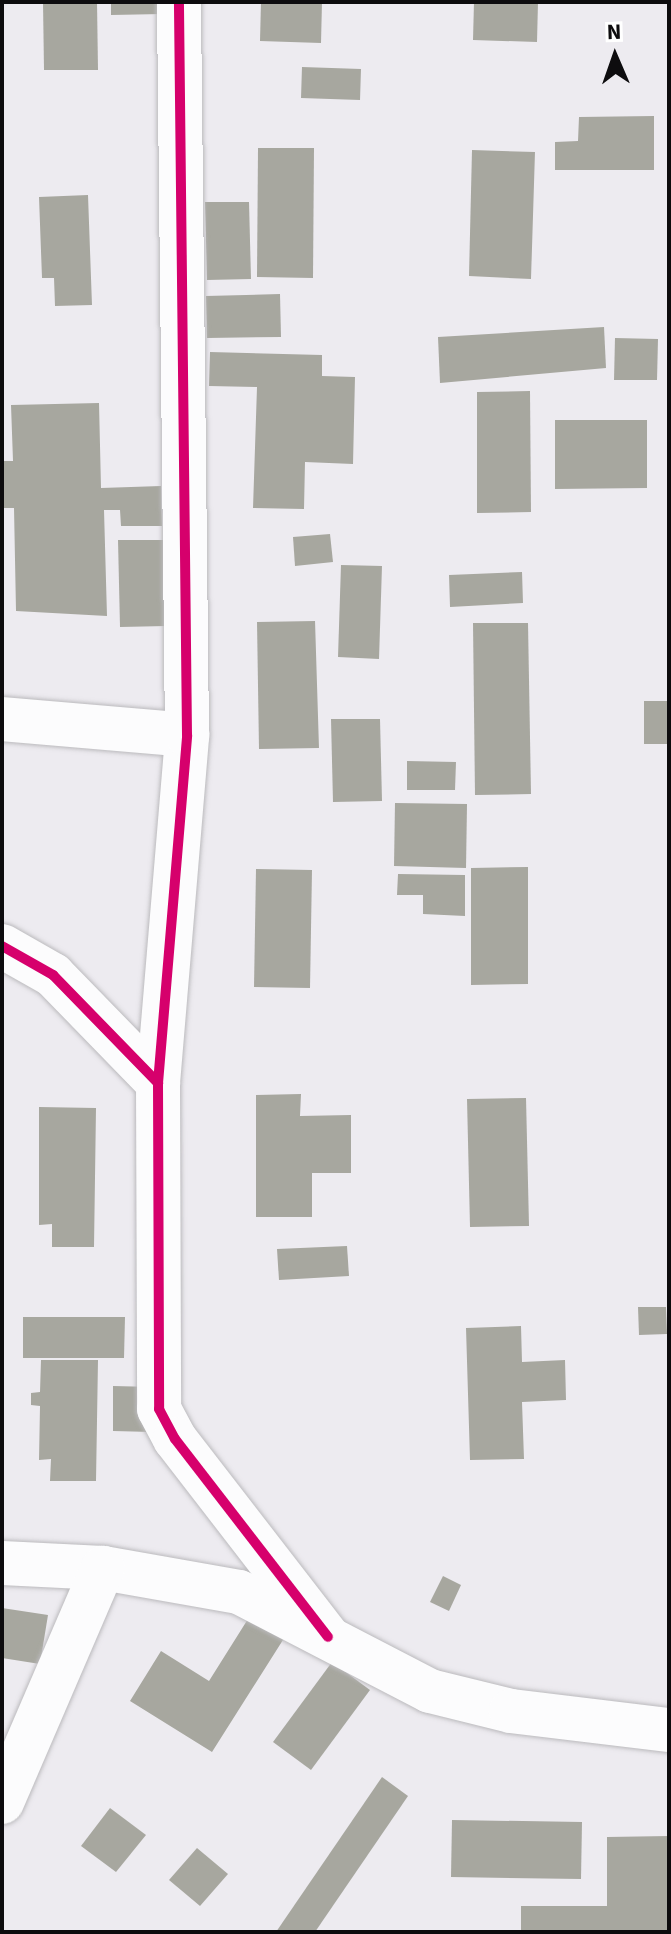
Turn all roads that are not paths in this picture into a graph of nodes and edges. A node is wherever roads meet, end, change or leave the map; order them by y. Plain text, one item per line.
1 (179, 2) edge
2 (2, 719) edge
3 (187, 735) junction
4 (2, 946) edge
5 (158, 1083) junction
6 (2, 1563) edge
7 (103, 1568) junction
8 (328, 1637) junction
9 (669, 1730) edge
10 (2, 1802) edge

1 - 3 street
2 - 3 street
3 - 5 street
4 - 5 street
5 - 8 street
6 - 7 street
7 - 8 street
7 - 10 street
8 - 9 street

